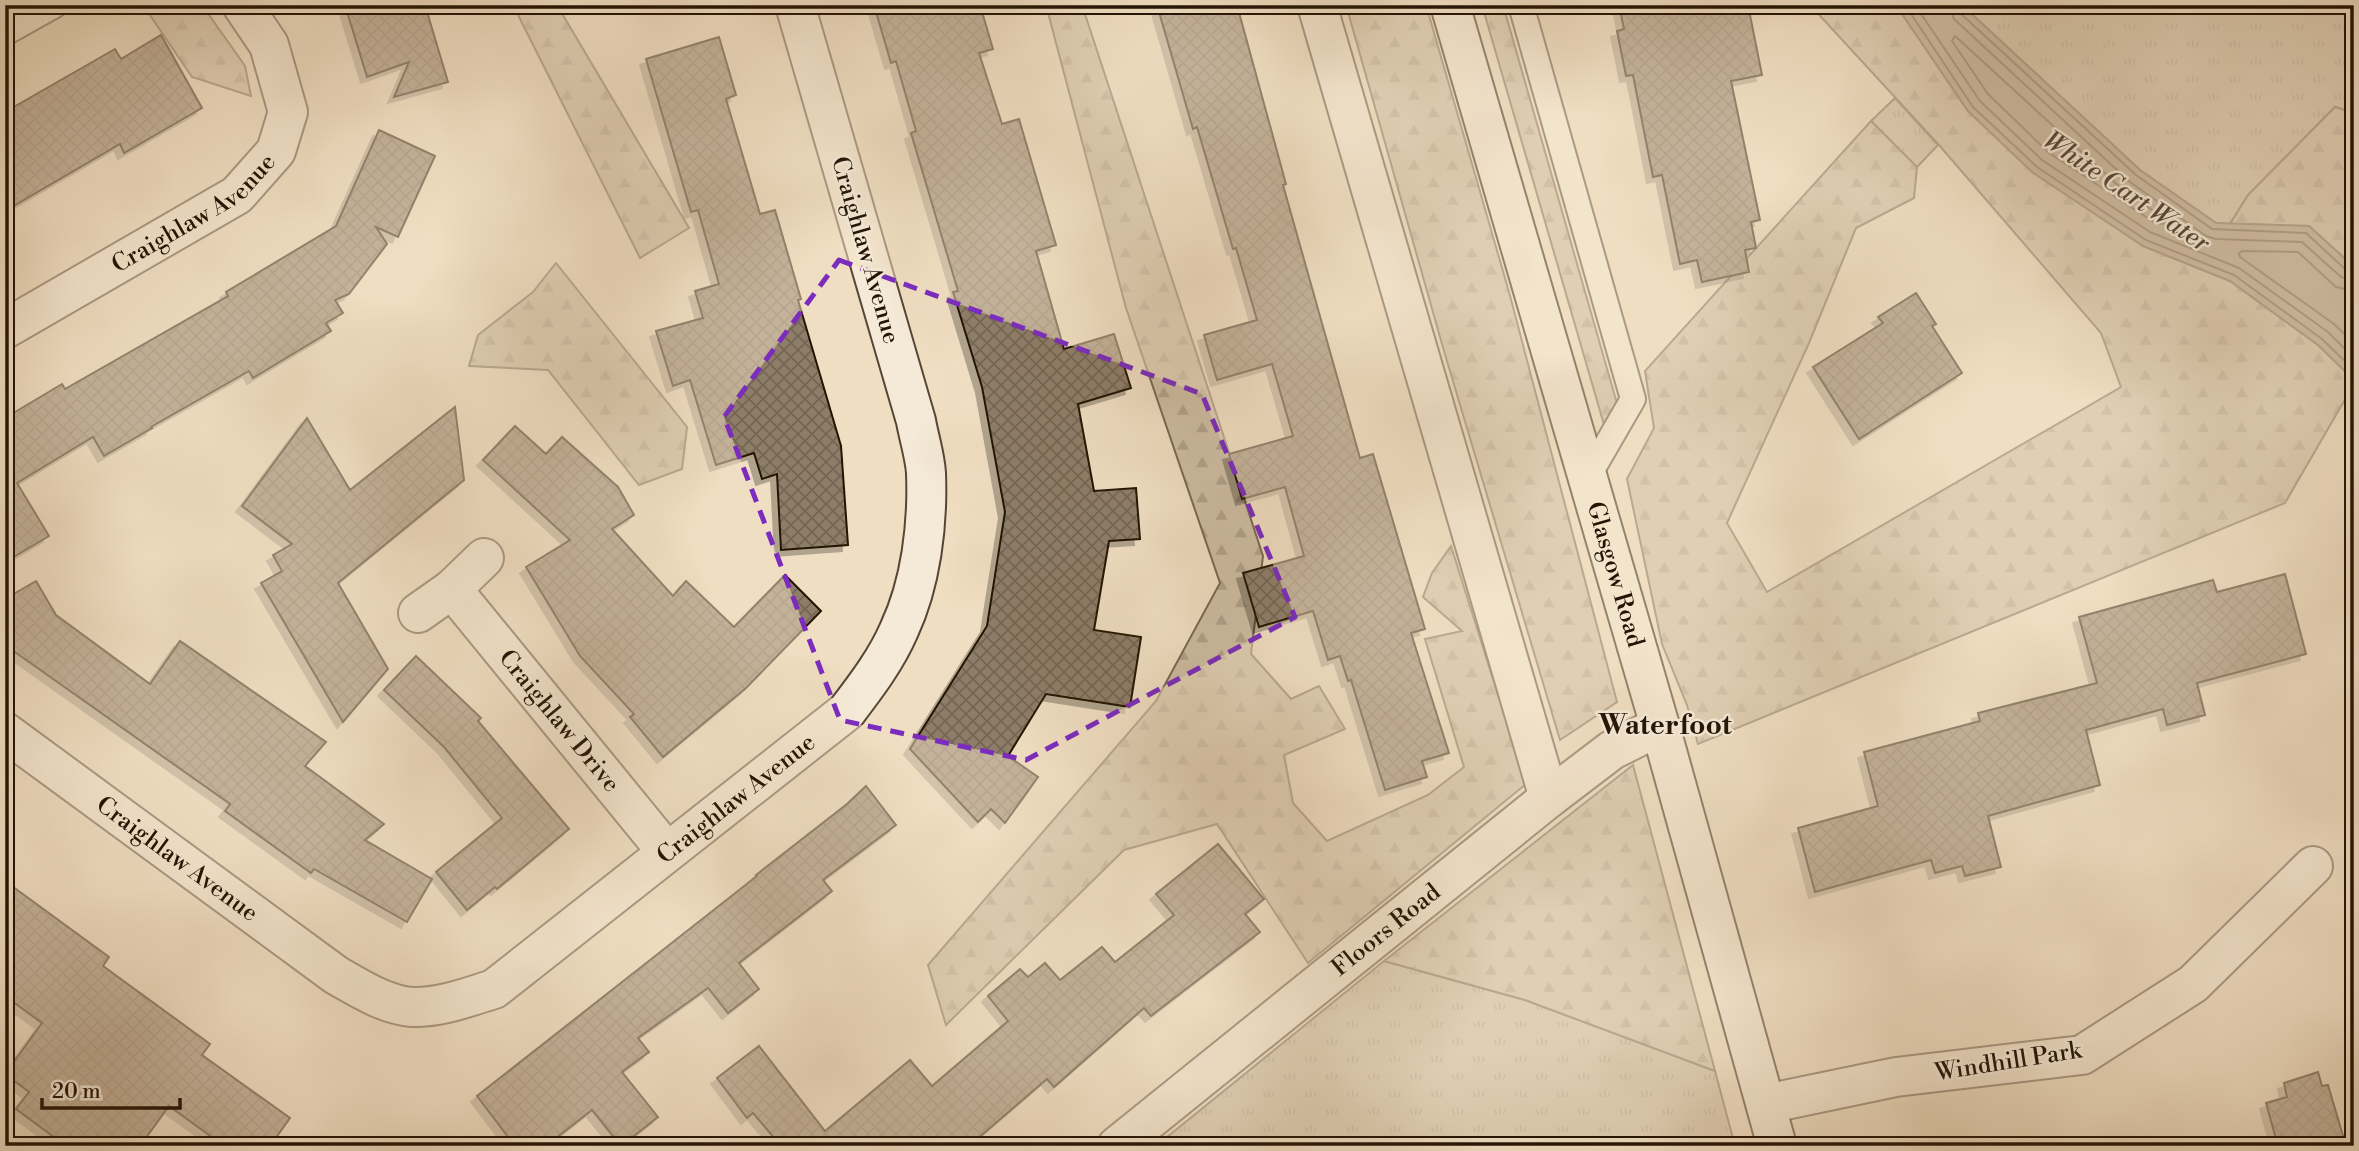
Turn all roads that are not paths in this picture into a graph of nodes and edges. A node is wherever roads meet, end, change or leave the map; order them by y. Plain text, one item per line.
1 (55, 5) edge
2 (242, 5) edge
3 (795, 5) edge
4 (1317, 5) edge
5 (1450, 5) edge
6 (1521, 5) edge
7 (5, 33) edge
8 (5, 329) edge
9 (1588, 477) junction
10 (484, 558) dead end
11 (452, 589) junction
12 (418, 613) dead end
13 (1660, 726) junction
14 (5, 732) edge
15 (1549, 798) junction
16 (667, 852) junction
17 (2313, 866) dead end
18 (1766, 1104) junction
19 (1117, 1146) edge
20 (1777, 1146) edge

1 - 7 lane
2 - 8 street, Craighlaw Avenue
3 - 16 street, Craighlaw Avenue
4 - 15 street
5 - 9 street, Glasgow Road
6 - 9 lane
9 - 13 street, Glasgow Road
10 - 11 street
11 - 12 street
11 - 16 street, Craighlaw Drive
13 - 15 street, Floors Road
13 - 18 street, Glasgow Road
14 - 16 street, Craighlaw Avenue
15 - 19 street, Floors Road
17 - 18 street, Windhill Park
18 - 20 street, Glasgow Road

